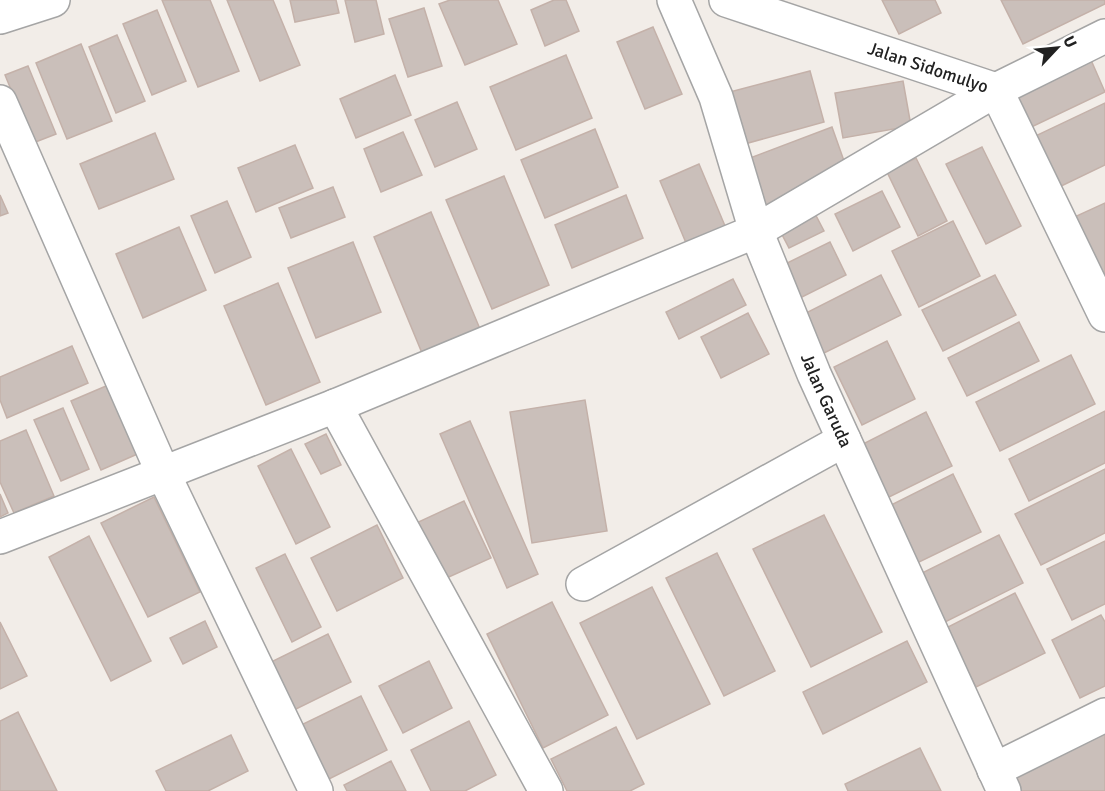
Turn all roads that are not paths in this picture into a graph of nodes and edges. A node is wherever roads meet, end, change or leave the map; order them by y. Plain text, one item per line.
1 (53, 0) edge
2 (674, 0) edge
3 (726, 0) edge
4 (803, 12) edge
5 (0, 17) edge
6 (1105, 36) edge
7 (996, 90) junction
8 (0, 102) edge
9 (756, 231) junction
10 (1105, 315) edge
11 (335, 406) junction
12 (844, 441) junction
13 (164, 473) junction
14 (0, 537) edge
15 (583, 584) dead end
16 (1105, 715) edge
17 (999, 781) edge
18 (316, 791) edge
19 (546, 791) edge

1 - 5 street
2 - 9 street, Jalan Garuda
3 - 4 street, Jalan Sidomulyo
4 - 7 street, Jalan Sidomulyo
6 - 7 street
7 - 9 street
7 - 10 street, Jalan Sidomulyo
8 - 13 street
9 - 11 street
9 - 12 street, Jalan Garuda
11 - 13 street
11 - 19 street
12 - 15 street
12 - 17 street, Jalan Garuda
13 - 14 street
13 - 18 street
16 - 17 street

